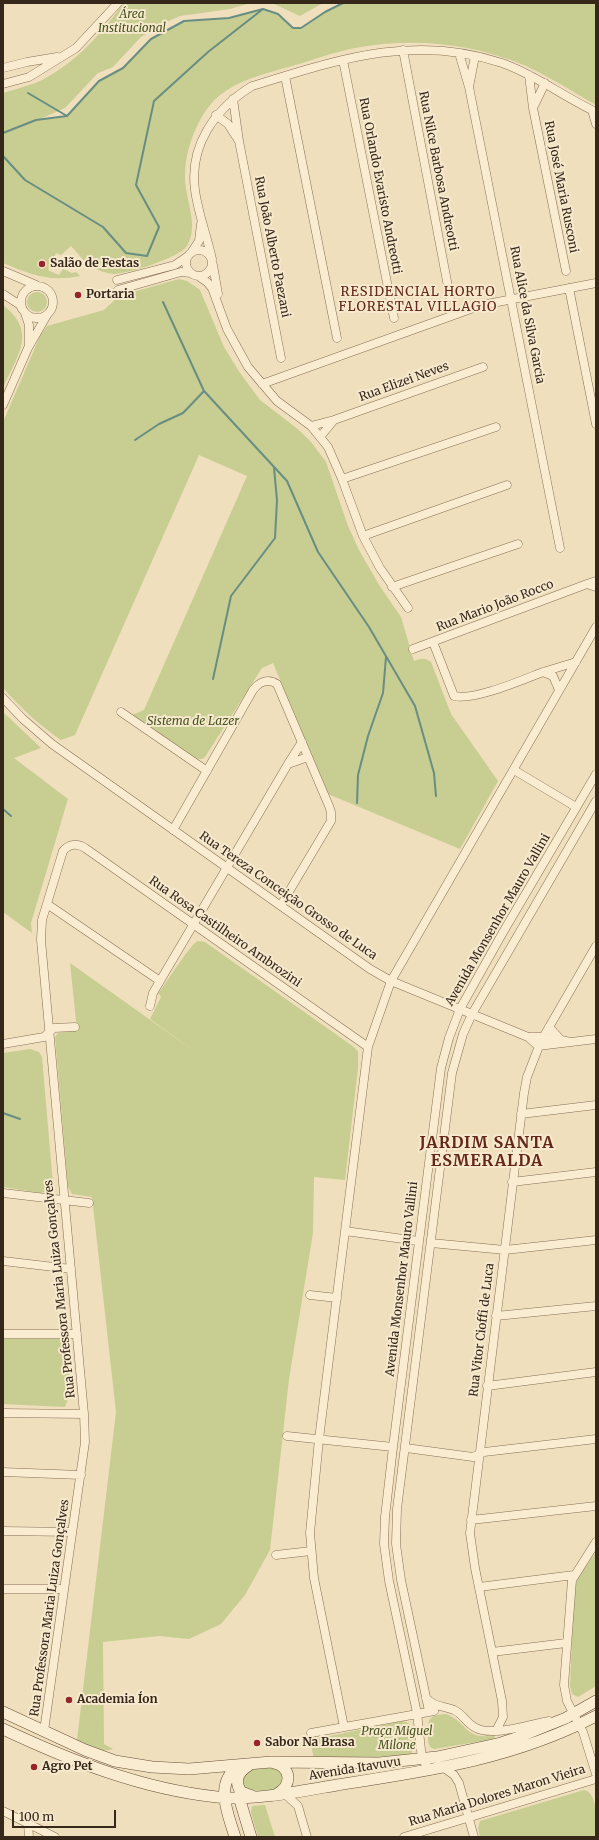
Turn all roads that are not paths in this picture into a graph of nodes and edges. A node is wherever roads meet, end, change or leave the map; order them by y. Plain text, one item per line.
1 (118, 3) edge
2 (402, 50) junction
3 (459, 53) junction
4 (62, 56) junction
5 (474, 56) junction
6 (343, 60) junction
7 (3, 68) edge
8 (529, 75) junction
9 (286, 76) junction
10 (545, 83) junction
11 (3, 84) edge
12 (469, 87) junction
13 (232, 99) junction
14 (533, 108) junction
15 (594, 111) edge
16 (216, 115) junction
17 (596, 124) edge
18 (239, 141) junction
19 (199, 210) junction
20 (190, 254) junction
21 (212, 261) junction
22 (3, 271) edge
23 (566, 271) dead end
24 (194, 275) junction
25 (116, 280) dead end
26 (596, 283) edge
27 (36, 285) junction
28 (570, 288) junction
29 (118, 290) dead end
30 (3, 294) edge
31 (450, 297) dead end
32 (511, 300) junction
33 (221, 309) junction
34 (24, 312) junction
35 (47, 315) junction
36 (394, 318) dead end
37 (337, 338) dead end
38 (28, 348) junction
39 (281, 358) dead end
40 (483, 367) dead end
41 (262, 384) junction
42 (3, 405) edge
43 (334, 420) junction
44 (596, 424) edge
45 (311, 426) junction
46 (496, 427) dead end
47 (320, 437) junction
48 (342, 479) junction
49 (507, 485) dead end
50 (363, 536) junction
51 (518, 544) dead end
52 (560, 548) dead end
53 (596, 581) edge
54 (587, 584) junction
55 (392, 587) junction
56 (596, 587) edge
57 (408, 608) dead end
58 (596, 627) edge
59 (433, 642) junction
60 (413, 650) dead end
61 (576, 662) junction
62 (543, 672) junction
63 (553, 676) junction
64 (565, 680) junction
65 (559, 690) junction
66 (3, 698) edge
67 (121, 712) dead end
68 (302, 742) junction
69 (308, 757) junction
70 (288, 764) junction
71 (514, 770) junction
72 (207, 771) junction
73 (596, 774) edge
74 (596, 801) edge
75 (576, 807) junction
76 (588, 815) junction
77 (596, 819) edge
78 (174, 830) junction
79 (66, 847) joint
80 (226, 869) junction
81 (47, 904) junction
82 (281, 905) junction
83 (194, 926) junction
84 (596, 946) edge
85 (160, 981) junction
86 (391, 981) junction
87 (150, 1006) dead end
88 (460, 1009) junction
89 (472, 1014) junction
90 (75, 1026) dead end
91 (549, 1026) junction
92 (48, 1034) junction
93 (528, 1037) junction
94 (543, 1037) junction
95 (596, 1039) edge
96 (561, 1040) junction
97 (571, 1042) junction
98 (3, 1044) edge
99 (538, 1046) junction
100 (368, 1047) junction
101 (596, 1105) edge
102 (521, 1114) junction
103 (596, 1172) edge
104 (512, 1182) junction
105 (3, 1193) edge
106 (63, 1200) junction
107 (89, 1203) dead end
108 (346, 1231) junction
109 (596, 1240) edge
110 (418, 1241) junction
111 (431, 1243) junction
112 (505, 1250) junction
113 (3, 1261) edge
114 (71, 1269) junction
115 (310, 1295) dead end
116 (337, 1298) junction
117 (596, 1306) edge
118 (496, 1316) junction
119 (3, 1334) edge
120 (77, 1334) junction
121 (596, 1372) edge
122 (487, 1386) junction
123 (3, 1413) edge
124 (84, 1414) junction
125 (287, 1436) dead end
126 (320, 1439) junction
127 (596, 1439) edge
128 (393, 1447) junction
129 (406, 1448) junction
130 (479, 1454) junction
131 (3, 1472) edge
132 (81, 1475) junction
133 (596, 1506) edge
134 (471, 1520) junction
135 (3, 1531) edge
136 (72, 1532) junction
137 (596, 1542) edge
138 (311, 1550) junction
139 (276, 1555) dead end
140 (573, 1578) junction
141 (479, 1587) junction
142 (3, 1589) edge
143 (64, 1589) junction
144 (566, 1643) junction
145 (492, 1652) junction
146 (426, 1698) junction
147 (596, 1701) edge
148 (449, 1709) junction
149 (429, 1711) junction
150 (3, 1712) edge
151 (417, 1713) junction
152 (569, 1716) junction
153 (596, 1716) edge
154 (579, 1725) junction
155 (344, 1727) junction
156 (3, 1729) edge
157 (44, 1731) junction
158 (496, 1731) junction
159 (311, 1733) dead end
160 (422, 1759) junction
161 (271, 1762) junction
162 (252, 1763) junction
163 (240, 1765) junction
164 (444, 1768) junction
165 (433, 1770) junction
166 (596, 1774) edge
167 (596, 1778) edge
168 (281, 1794) junction
169 (253, 1796) junction
170 (239, 1797) junction
171 (224, 1798) junction
172 (3, 1811) edge
173 (468, 1817) junction
174 (28, 1824) junction
175 (417, 1835) edge
176 (29, 1837) edge
177 (55, 1837) edge
178 (235, 1837) edge
179 (250, 1837) edge
180 (307, 1837) edge
181 (404, 1837) edge
182 (474, 1837) edge

1 - 4 street
2 - 3 street
2 - 6 street
2 - 31 street, Rua Nilce Barbosa Andreotti
3 - 5 street
3 - 12 street, Rua Alice da Silva Garcia
4 - 7 street
4 - 11 street
5 - 8 street
5 - 12 street, Rua Alice da Silva Garcia
6 - 9 street
6 - 36 street, Rua Orlando Evaristo Andreotti
8 - 10 street
8 - 14 street, Rua José Maria Rusconi
9 - 13 street
9 - 37 street
10 - 14 street, Rua José Maria Rusconi
10 - 15 street
12 - 32 street, Rua Alice da Silva Garcia
13 - 16 street
13 - 18 street, Rua João Alberto Paezani
14 - 23 street, Rua José Maria Rusconi
15 - 17 street
16 - 18 street, Rua João Alberto Paezani
16 - 19 street
18 - 39 street, Rua João Alberto Paezani
19 - 20 street
19 - 21 street
20 - 21 street
20 - 24 street
20 - 25 street
21 - 24 street
21 - 33 street
22 - 27 street
24 - 29 street
24 - 33 street
26 - 28 street
27 - 34 street
27 - 35 street
28 - 32 street
28 - 44 street
30 - 34 street
32 - 41 street
32 - 52 street, Rua Alice da Silva Garcia
33 - 41 street
34 - 35 street
34 - 38 street
35 - 38 street
38 - 42 street
40 - 43 street, Rua Elizei Neves
41 - 45 street
43 - 45 street, Rua Elizei Neves
43 - 47 street
45 - 47 street
46 - 48 street
47 - 48 street
48 - 50 street
49 - 50 street
50 - 55 street
51 - 55 street
53 - 54 street, Rua Mario João Rocco
54 - 56 street
54 - 59 street, Rua Mario João Rocco
55 - 57 street
58 - 61 street
59 - 60 street, Rua Mario João Rocco
59 - 62 street
61 - 62 street
61 - 64 street
62 - 63 street
63 - 64 street
63 - 65 street
64 - 65 street
65 - 71 street
66 - 78 street, Rua Tereza Conceição Grosso de Luca
67 - 72 street
68 - 69 street
68 - 70 street
68 - 72 street
69 - 70 street
69 - 82 street
70 - 80 street
71 - 75 street
71 - 86 street
72 - 78 street
73 - 75 street, Avenida Monsenhor Mauro Vallini
74 - 76 street, Avenida Monsenhor Mauro Vallini
75 - 88 street, Avenida Monsenhor Mauro Vallini
76 - 77 street
76 - 89 street, Avenida Monsenhor Mauro Vallini
78 - 80 street, Rua Tereza Conceição Grosso de Luca
79 - 81 street, Rua Professora Maria Luiza Gonçalves
79 - 83 street, Rua Rosa Castilheiro Ambrozini
80 - 82 street, Rua Tereza Conceição Grosso de Luca
80 - 83 street
81 - 85 street
81 - 92 street, Rua Professora Maria Luiza Gonçalves
82 - 86 street, Rua Tereza Conceição Grosso de Luca
83 - 85 street
83 - 100 street, Rua Rosa Castilheiro Ambrozini
84 - 91 street, Rua Vitor Cioffi de Luca
85 - 87 street
86 - 88 street, Rua Tereza Conceição Grosso de Luca
86 - 100 street
88 - 89 street, Rua Tereza Conceição Grosso de Luca
88 - 110 street, Avenida Monsenhor Mauro Vallini
89 - 93 street, Rua Tereza Conceição Grosso de Luca
89 - 111 street, Avenida Monsenhor Mauro Vallini
90 - 92 street
91 - 94 street, Rua Vitor Cioffi de Luca
91 - 96 street
92 - 98 street
92 - 106 street, Rua Professora Maria Luiza Gonçalves
93 - 94 street, Rua Tereza Conceição Grosso de Luca
93 - 99 street, Rua Tereza Conceição Grosso de Luca
94 - 96 street, Rua Tereza Conceição Grosso de Luca
94 - 99 street, Rua Vitor Cioffi de Luca
95 - 97 street, Rua Tereza Conceição Grosso de Luca
96 - 97 street, Rua Tereza Conceição Grosso de Luca
97 - 99 street, Rua Tereza Conceição Grosso de Luca
99 - 102 street, Rua Vitor Cioffi de Luca
100 - 108 street
101 - 102 street
102 - 104 street, Rua Vitor Cioffi de Luca
103 - 104 street
104 - 112 street, Rua Vitor Cioffi de Luca
105 - 106 street
106 - 107 street
106 - 114 street, Rua Professora Maria Luiza Gonçalves
108 - 110 street
108 - 116 street
109 - 112 street
110 - 128 street, Avenida Monsenhor Mauro Vallini
111 - 112 street
111 - 129 street, Avenida Monsenhor Mauro Vallini
112 - 118 street, Rua Vitor Cioffi de Luca
113 - 114 street
114 - 120 street, Rua Professora Maria Luiza Gonçalves
115 - 116 street
116 - 126 street
117 - 118 street
118 - 122 street, Rua Vitor Cioffi de Luca
119 - 120 street
120 - 124 street, Rua Professora Maria Luiza Gonçalves
121 - 122 street
122 - 130 street, Rua Vitor Cioffi de Luca
123 - 124 street
124 - 132 street, Rua Professora Maria Luiza Gonçalves
125 - 126 street
126 - 128 street
126 - 138 street
127 - 130 street
128 - 151 street, Avenida Monsenhor Mauro Vallini
129 - 130 street
129 - 146 street, Avenida Monsenhor Mauro Vallini
130 - 134 street, Rua Vitor Cioffi de Luca
131 - 132 street
132 - 136 street, Rua Professora Maria Luiza Gonçalves
133 - 134 street
134 - 141 street, Rua Vitor Cioffi de Luca
135 - 136 street
136 - 143 street, Rua Professora Maria Luiza Gonçalves
137 - 140 street
138 - 139 street
138 - 155 street
140 - 141 street
140 - 144 street
141 - 145 street, Rua Vitor Cioffi de Luca
142 - 143 street
143 - 157 street, Rua Professora Maria Luiza Gonçalves
144 - 145 street
144 - 152 street
145 - 158 street, Rua Vitor Cioffi de Luca
146 - 148 street
146 - 149 street, Avenida Monsenhor Mauro Vallini
147 - 152 main road, Avenida Itavuvu
148 - 149 street
148 - 158 street
149 - 151 street
150 - 157 main road, Avenida Itavuvu
151 - 155 street
151 - 160 street, Avenida Monsenhor Mauro Vallini
152 - 154 street
152 - 158 street
152 - 160 main road, Avenida Itavuvu
153 - 154 main road, Avenida Itavuvu
154 - 164 main road, Avenida Itavuvu
154 - 166 street
155 - 159 street
156 - 171 main road, Avenida Itavuvu
157 - 163 main road, Avenida Itavuvu
160 - 161 main road, Avenida Itavuvu
160 - 165 street
161 - 162 main road, Avenida Itavuvu
161 - 168 main road
162 - 163 main road, Avenida Itavuvu
162 - 169 main road
163 - 171 main road
164 - 165 main road, Avenida Itavuvu
164 - 173 street
165 - 168 main road, Avenida Itavuvu
167 - 173 street, Rua Maria Dolores Maron Vieira
168 - 169 main road, Avenida Itavuvu
168 - 180 street
169 - 170 main road, Avenida Itavuvu
170 - 171 main road, Avenida Itavuvu
170 - 179 main road
171 - 178 main road
172 - 174 street
173 - 175 street, Rua Maria Dolores Maron Vieira
173 - 182 street
174 - 176 street
174 - 177 street
175 - 181 street, Rua Maria Dolores Maron Vieira

